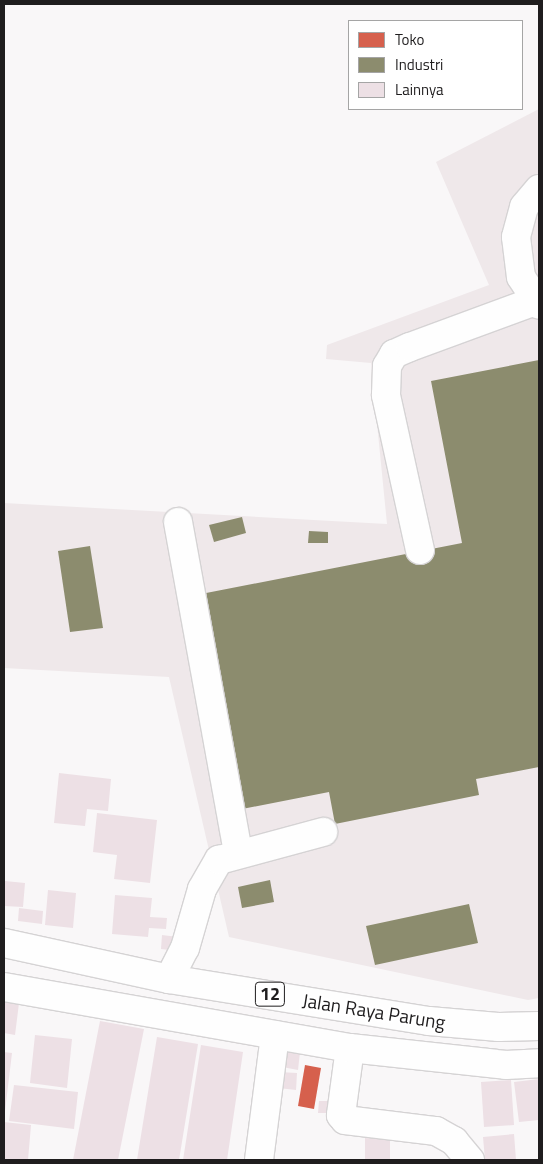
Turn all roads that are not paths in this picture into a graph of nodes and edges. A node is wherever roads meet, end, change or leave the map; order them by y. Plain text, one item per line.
1 (539, 189) edge
2 (537, 303) edge
3 (178, 522) dead end
4 (420, 550) dead end
5 (323, 832) dead end
6 (238, 852) junction
7 (4, 943) edge
8 (169, 979) junction
9 (4, 987) edge
10 (539, 1026) edge
11 (276, 1035) junction
12 (350, 1048) junction
13 (539, 1063) edge
14 (259, 1160) edge
15 (470, 1160) edge

1 - 2 main road
2 - 4 main road
3 - 6 main road
5 - 6 main road
6 - 8 main road
7 - 8 main road, Jalan Raya Parung / 12
8 - 10 main road, Jalan Raya Parung / 12
9 - 11 main road, Jalan Raya Parung / 12
11 - 12 main road, Jalan Raya Parung / 12
11 - 14 main road
12 - 13 main road, Jalan Raya Parung / 12
12 - 15 main road

